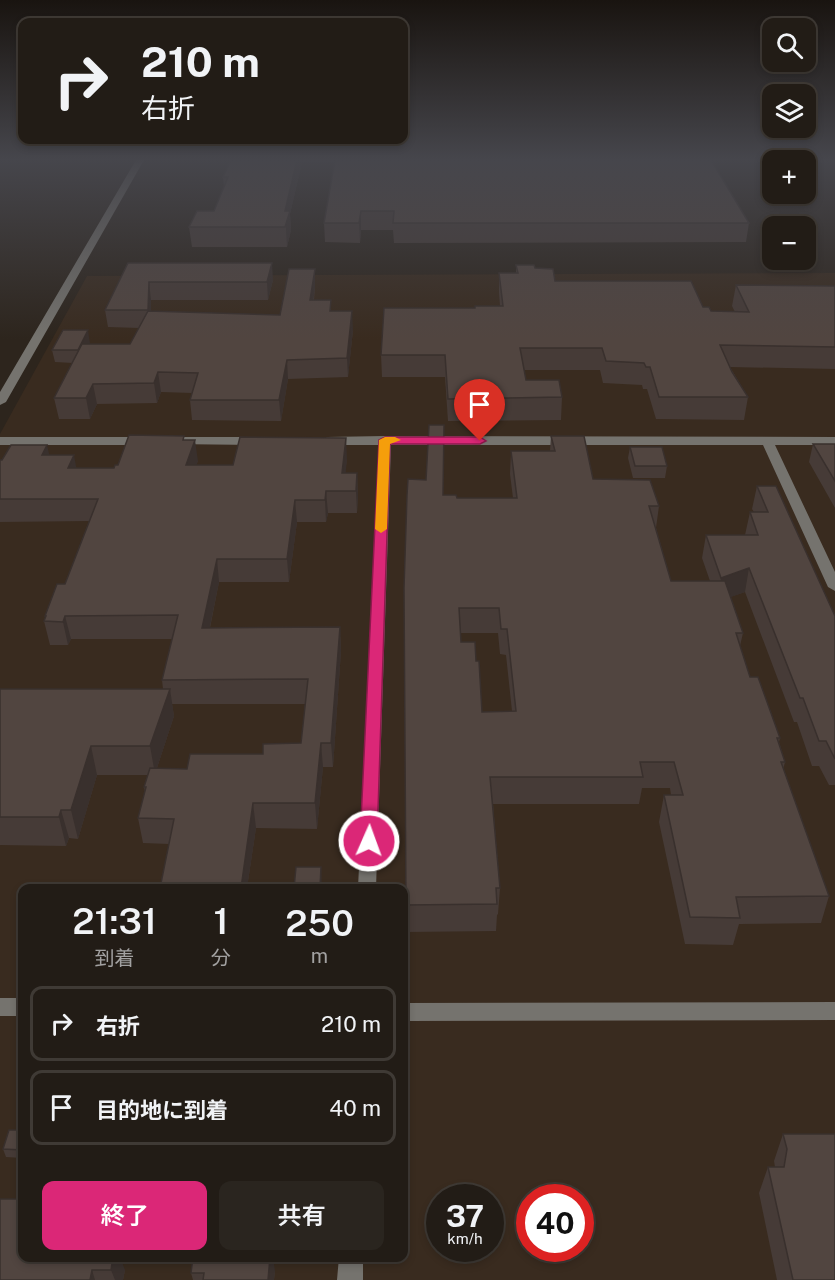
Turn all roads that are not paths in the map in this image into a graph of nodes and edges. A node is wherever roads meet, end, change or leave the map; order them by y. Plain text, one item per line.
1 (105, 220) edge
2 (0, 402) edge
3 (385, 440) junction
4 (0, 441) edge
5 (268, 441) edge
6 (315, 441) edge
7 (767, 441) junction
8 (835, 441) edge
9 (835, 587) edge
10 (367, 884) edge
11 (0, 1007) edge
12 (18, 1007) edge
13 (408, 1011) edge
14 (835, 1011) edge
15 (351, 1262) edge
16 (350, 1280) edge

1 - 2 street
3 - 6 street
3 - 7 street
3 - 10 street
4 - 5 street
7 - 8 street
7 - 9 street
11 - 12 street
13 - 14 street
15 - 16 street

